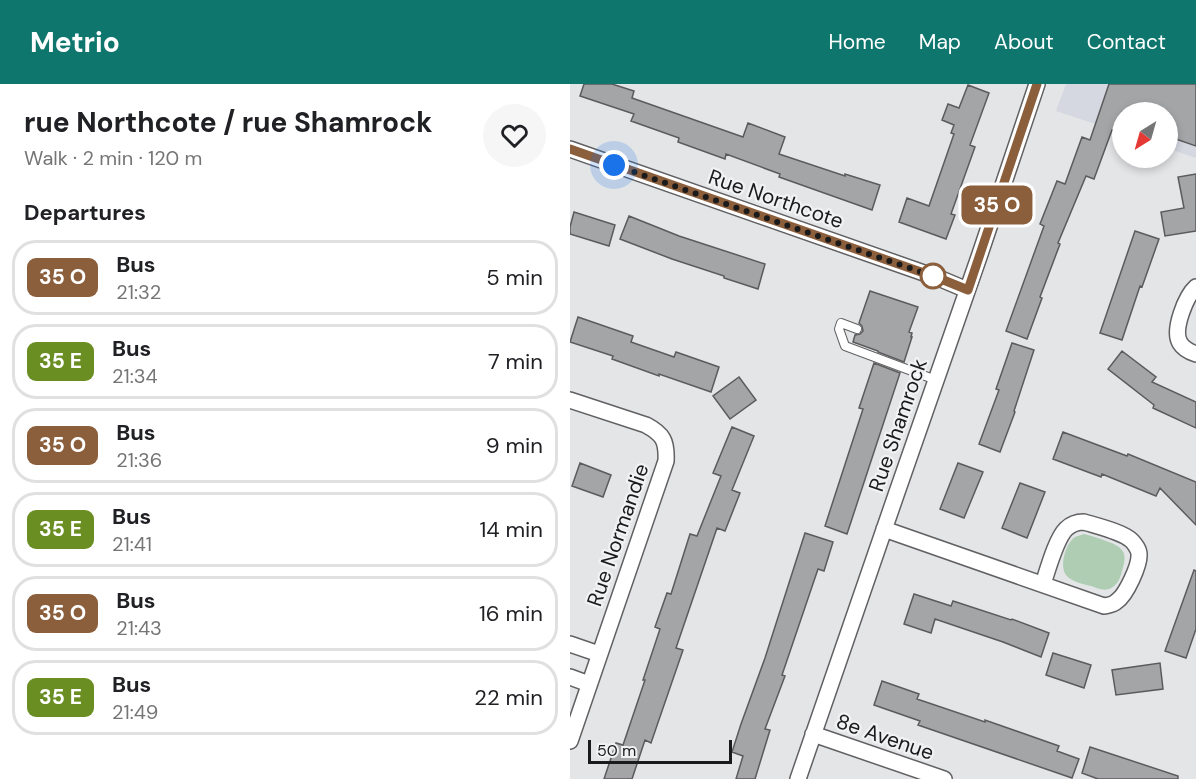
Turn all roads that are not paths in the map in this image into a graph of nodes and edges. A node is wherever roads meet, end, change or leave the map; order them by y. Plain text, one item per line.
1 (1037, 84) edge
2 (570, 149) edge
3 (1196, 288) edge
4 (968, 290) junction
5 (857, 329) dead end
6 (1196, 354) edge
7 (936, 380) junction
8 (570, 400) edge
9 (884, 529) junction
10 (1043, 584) junction
11 (570, 644) edge
12 (599, 654) junction
13 (570, 677) edge
14 (590, 684) junction
15 (813, 734) junction
16 (570, 741) edge
17 (798, 779) edge
18 (944, 779) edge

1 - 4 street, Rue Shamrock
2 - 4 street, Rue Northcote
3 - 6 street
4 - 7 street, Rue Shamrock
5 - 7 lane
7 - 9 street, Rue Shamrock
8 - 12 street, Rue Normandie
9 - 10 street
9 - 15 street, Rue Shamrock
10 - 10 street
11 - 12 street
12 - 14 street, Rue Normandie
13 - 14 street
14 - 16 street, Rue Normandie
15 - 17 street, Rue Shamrock
15 - 18 street, 8e Avenue

